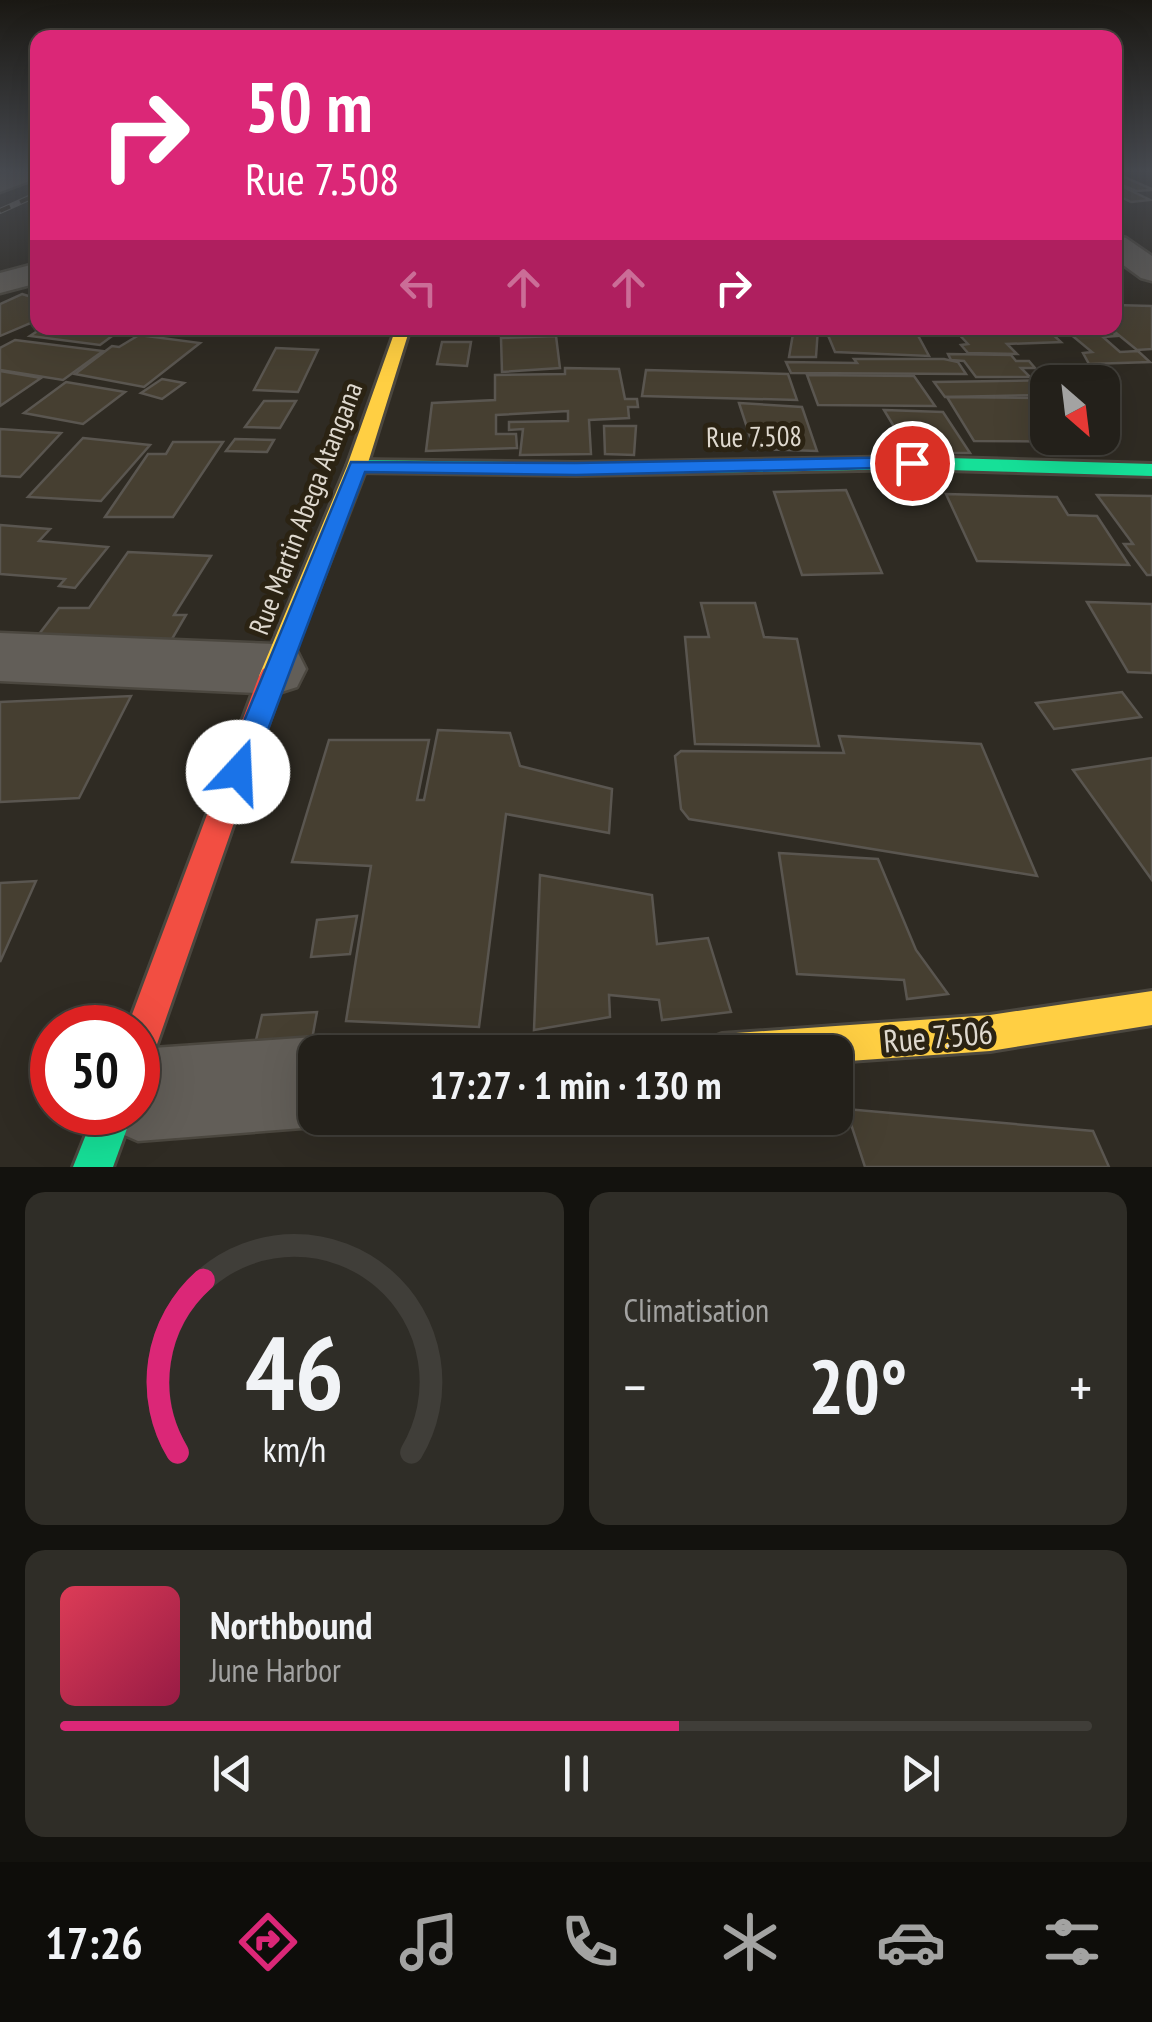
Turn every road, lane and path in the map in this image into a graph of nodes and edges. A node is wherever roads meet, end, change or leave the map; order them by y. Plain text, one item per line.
1 (1122, 249) edge
2 (1152, 271) edge
3 (30, 276) edge
4 (0, 283) edge
5 (1152, 288) edge
6 (1122, 290) edge
7 (401, 335) edge
8 (358, 466) junction
9 (1152, 470) edge
10 (0, 657) edge
11 (275, 669) junction
12 (153, 1005) edge
13 (1152, 1008) edge
14 (853, 1043) edge
15 (298, 1083) edge
16 (160, 1094) edge
17 (106, 1135) edge
18 (94, 1167) edge

1 - 2 street
3 - 4 street
5 - 6 street
7 - 8 street, Rue Martin Abega Atangana
8 - 9 street, Rue 7.508
8 - 11 street, Rue Martin Abega Atangana
10 - 11 street
11 - 12 street, Rue Martin Abega Atangana
13 - 14 street, Rue 7.506
15 - 16 street
17 - 18 street

